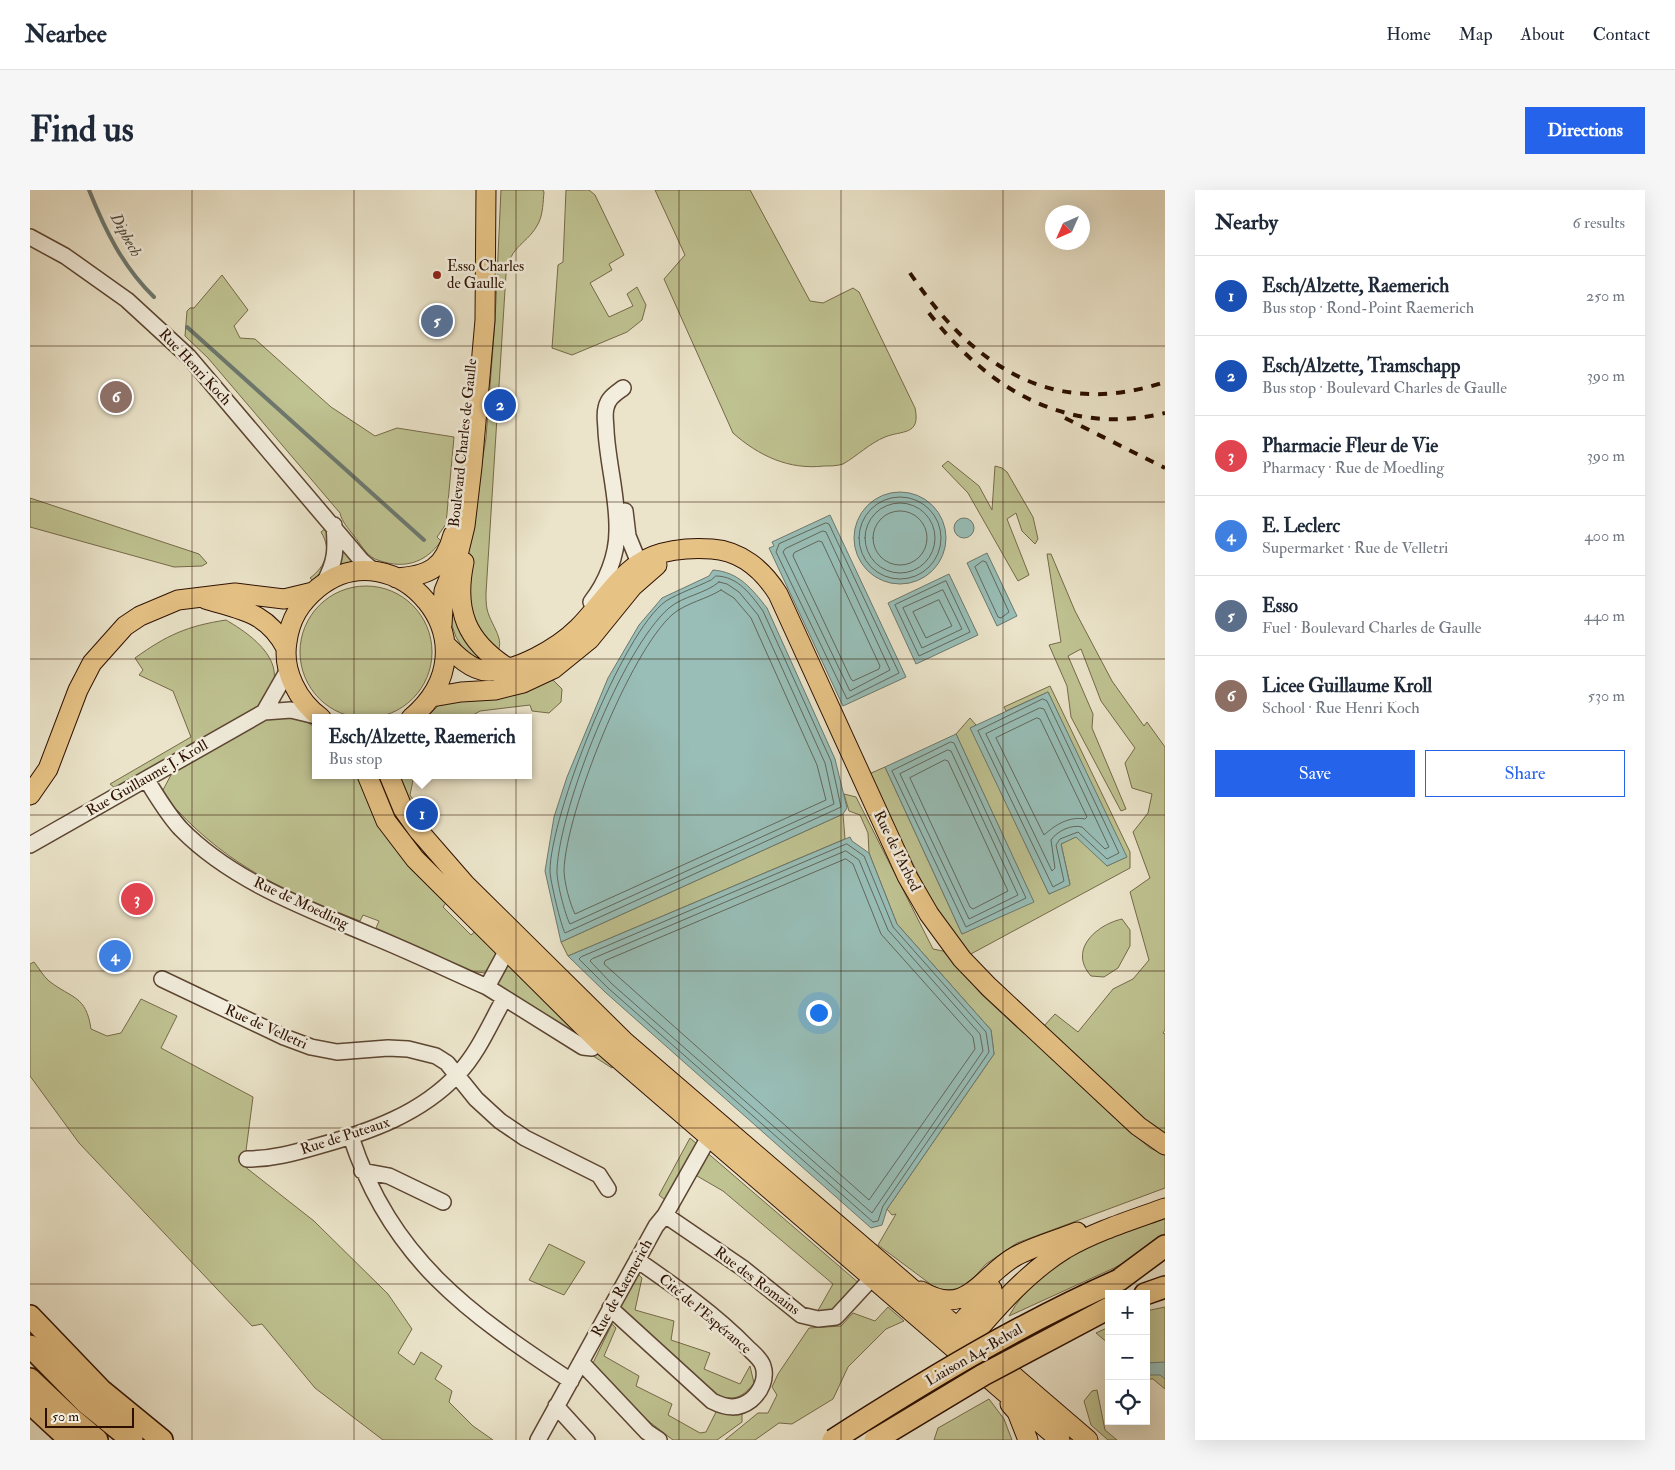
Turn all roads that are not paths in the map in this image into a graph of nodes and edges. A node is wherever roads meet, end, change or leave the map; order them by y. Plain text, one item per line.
1 (486, 190) edge
2 (30, 237) edge
3 (483, 273) junction
4 (623, 388) dead end
5 (606, 422) junction
6 (472, 467) junction
7 (334, 525) junction
8 (676, 552) junction
9 (639, 563) junction
10 (375, 572) junction
11 (396, 578) junction
12 (318, 588) junction
13 (198, 597) junction
14 (442, 626) junction
15 (446, 645) junction
16 (567, 647) junction
17 (286, 648) junction
18 (508, 668) junction
19 (288, 670) junction
20 (432, 697) junction
21 (264, 712) junction
22 (317, 714) edge
23 (416, 714) edge
24 (312, 715) edge
25 (146, 779) junction
26 (369, 779) edge
27 (391, 779) edge
28 (30, 795) edge
29 (30, 846) edge
30 (508, 950) junction
31 (162, 979) dead end
32 (486, 987) junction
33 (504, 999) junction
34 (599, 1042) junction
35 (458, 1074) junction
36 (714, 1131) junction
37 (351, 1137) junction
38 (1165, 1145) edge
39 (247, 1159) dead end
40 (362, 1171) junction
41 (608, 1189) dead end
42 (1165, 1200) edge
43 (443, 1202) dead end
44 (1165, 1208) edge
45 (665, 1215) junction
46 (1165, 1246) edge
47 (1040, 1247) junction
48 (637, 1260) junction
49 (1165, 1265) edge
50 (894, 1274) junction
51 (872, 1278) junction
52 (1119, 1280) junction
53 (1025, 1281) junction
54 (1165, 1288) edge
55 (1150, 1292) edge
56 (1150, 1300) edge
57 (1165, 1300) edge
58 (610, 1308) junction
59 (1105, 1310) edge
60 (30, 1316) edge
61 (955, 1336) junction
62 (30, 1346) edge
63 (581, 1362) junction
64 (30, 1378) edge
65 (990, 1380) junction
66 (570, 1381) junction
67 (30, 1403) edge
68 (556, 1406) junction
69 (1075, 1438) edge
70 (70, 1440) edge
71 (97, 1440) edge
72 (132, 1440) edge
73 (162, 1440) edge
74 (538, 1440) edge
75 (586, 1440) edge
76 (659, 1440) edge
77 (833, 1440) edge
78 (875, 1440) edge
79 (1028, 1440) edge

1 - 3 main road, Boulevard Charles de Gaulle
2 - 7 street, Rue Henri Koch
3 - 6 main road, Boulevard Charles de Gaulle
3 - 11 main road, Boulevard Charles de Gaulle
4 - 5 street
5 - 9 street
5 - 16 street
6 - 14 main road, Boulevard Charles de Gaulle
6 - 18 main road, Boulevard Charles de Gaulle
7 - 10 street, Rue Henri Koch
7 - 12 street
8 - 9 main road, Rue de l'Arbed
8 - 16 main road, Rue de l'Arbed
8 - 38 main road, Rue de l'Arbed
9 - 16 main road, Rue de l'Arbed
10 - 11 main road
10 - 12 main road
11 - 14 main road
12 - 13 main road
12 - 17 main road
13 - 17 main road
13 - 28 main road
14 - 15 main road
15 - 18 main road, Rue de l'Arbed
15 - 20 main road
16 - 18 main road, Rue de l'Arbed
16 - 20 main road, Rue de l'Arbed
17 - 19 main road
19 - 21 street
19 - 22 main road
20 - 23 main road
21 - 24 street, Rue Guillaume J. Kroll
21 - 25 street, Rue Guillaume J. Kroll
25 - 29 street, Rue Guillaume J. Kroll
25 - 32 street, Rue de Moedling
26 - 30 main road
27 - 36 main road
30 - 32 street
30 - 34 main road
31 - 35 street, Rue de Velletri
32 - 33 street
33 - 34 street
33 - 35 street, Rue de Puteaux
34 - 36 main road
35 - 37 street, Rue de Puteaux
35 - 41 street, Rue de Velletri
36 - 45 street, Rue de Raemerich
36 - 50 main road
36 - 51 main road
37 - 39 street, Rue de Puteaux
37 - 40 street
40 - 43 street
40 - 66 street
42 - 47 main road
44 - 53 main road
45 - 48 street, Rue de Raemerich
45 - 51 street, Rue des Romains
46 - 52 highway
47 - 50 main road
47 - 61 main road
48 - 58 street, Rue de Raemerich
48 - 58 street, Cité de l'Espérance
49 - 52 highway
50 - 61 main road
51 - 61 main road
52 - 77 highway, Liaison A4-Belval, bridge
53 - 61 main road
53 - 69 main road
54 - 55 highway
56 - 57 highway
58 - 63 street, Rue de Raemerich
59 - 78 highway, Liaison A4-Belval, bridge
60 - 73 highway
61 - 65 main road
61 - 69 main road
62 - 72 highway
63 - 66 street, Rue de Raemerich
63 - 76 street
64 - 71 highway
65 - 69 main road
65 - 79 main road
66 - 68 street, Rue de Raemerich
67 - 70 highway
68 - 74 street, Rue de Raemerich
68 - 75 street

